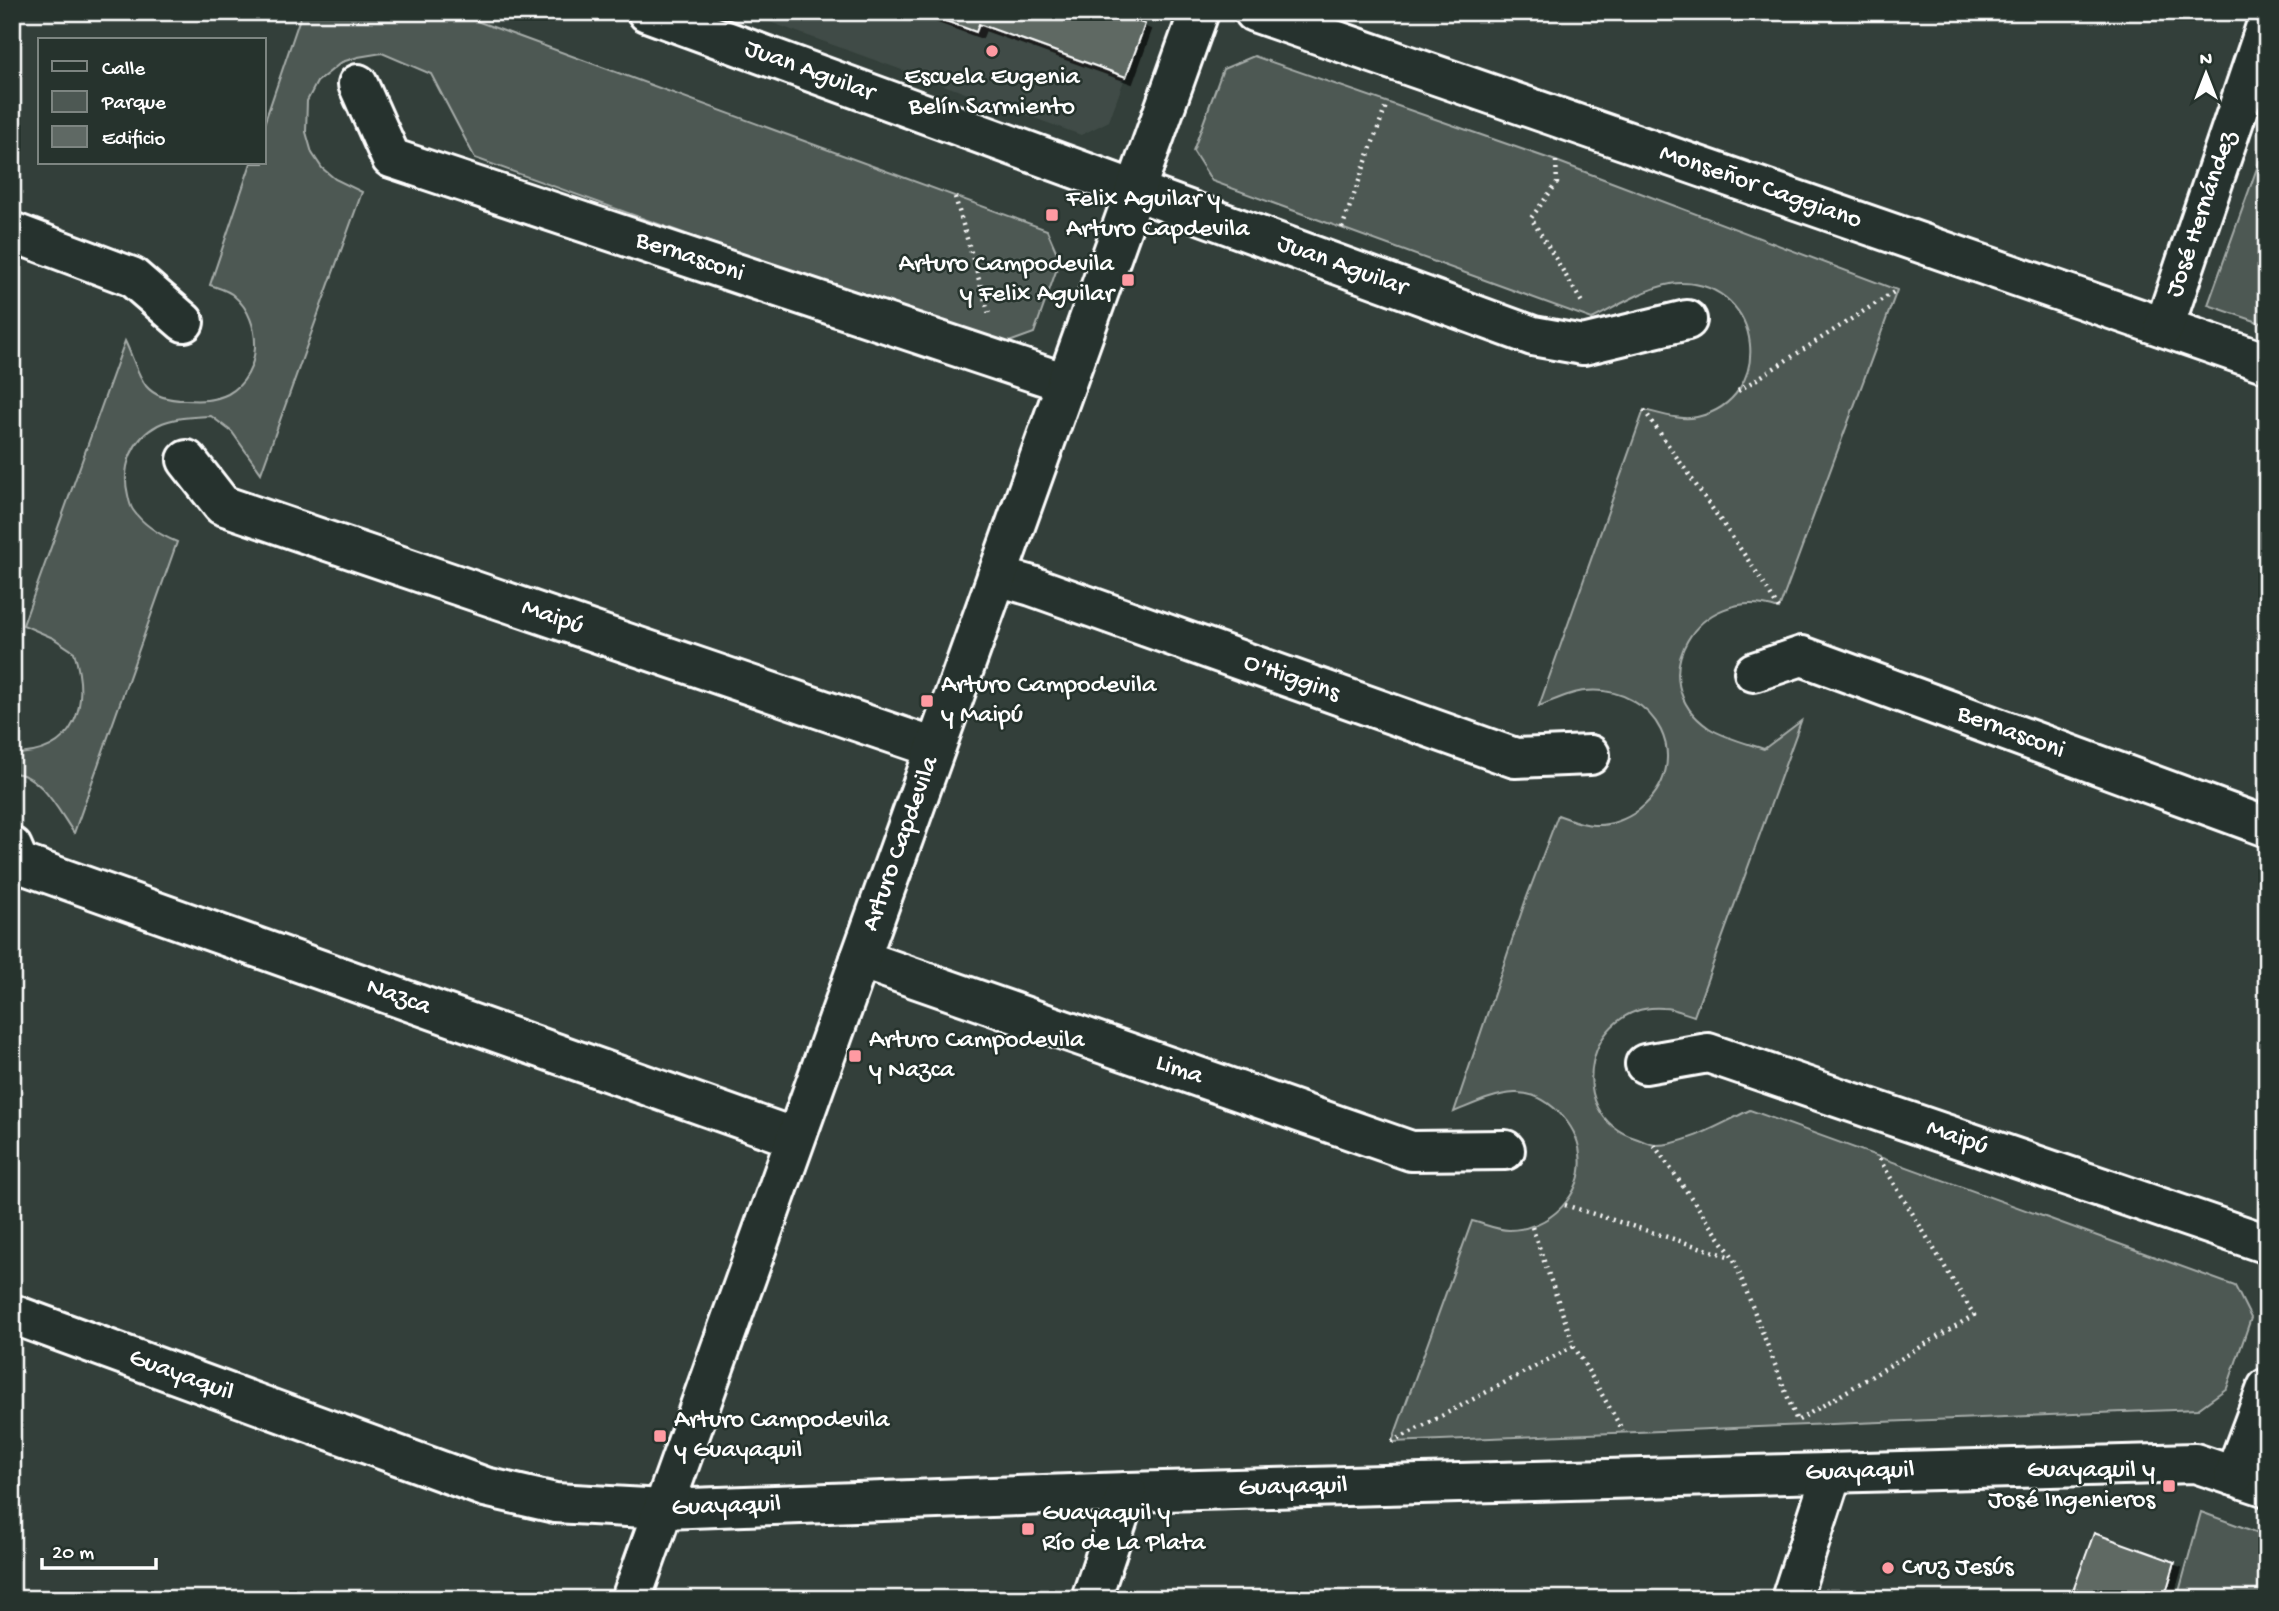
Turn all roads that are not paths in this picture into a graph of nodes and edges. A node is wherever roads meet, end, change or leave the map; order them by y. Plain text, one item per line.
1 (647, 12) edge
2 (1199, 12) edge
3 (1254, 12) edge
4 (2267, 23) edge
5 (358, 84) dead end
6 (1136, 189) junction
7 (12, 232) edge
8 (1687, 320) dead end
9 (184, 322) dead end
10 (2164, 327) junction
11 (2267, 363) edge
12 (1066, 383) junction
13 (187, 460) dead end
14 (997, 576) junction
15 (1754, 672) dead end
16 (935, 748) junction
17 (1590, 755) dead end
18 (2267, 827) edge
19 (12, 847) edge
20 (860, 959) junction
21 (1645, 1065) dead end
22 (795, 1138) junction
23 (1505, 1150) dead end
24 (2267, 1244) edge
25 (12, 1314) edge
26 (2267, 1388) edge
27 (1832, 1473) junction
28 (2250, 1482) edge
29 (1127, 1492) junction
30 (664, 1509) junction
31 (631, 1599) edge
32 (1091, 1599) edge
33 (1791, 1599) edge

1 - 6 street, Juan Aguilar
2 - 6 street, Arturo Capdevila
3 - 10 street, Monseñor Caggiano
4 - 10 street, José Hernández
5 - 12 street, Bernasconi
6 - 8 street, Juan Aguilar
6 - 12 street, Arturo Capdevila
7 - 9 street
10 - 11 street, Monseñor Caggiano
12 - 14 street, Arturo Capdevila
13 - 16 street, Maipú
14 - 16 street, Arturo Capdevila
14 - 17 street, O'Higgins
15 - 18 street, Bernasconi
16 - 20 street, Arturo Capdevila
19 - 22 street, Nazca
20 - 22 street, Arturo Capdevila
20 - 23 street, Lima
21 - 24 street, Maipú
22 - 30 street, Arturo Capdevila
25 - 30 street, Guayaquil
26 - 28 street
27 - 28 street, Guayaquil
27 - 29 street, Guayaquil
27 - 33 street
29 - 30 street, Guayaquil
29 - 32 street
30 - 31 street, Arturo Capdevila

